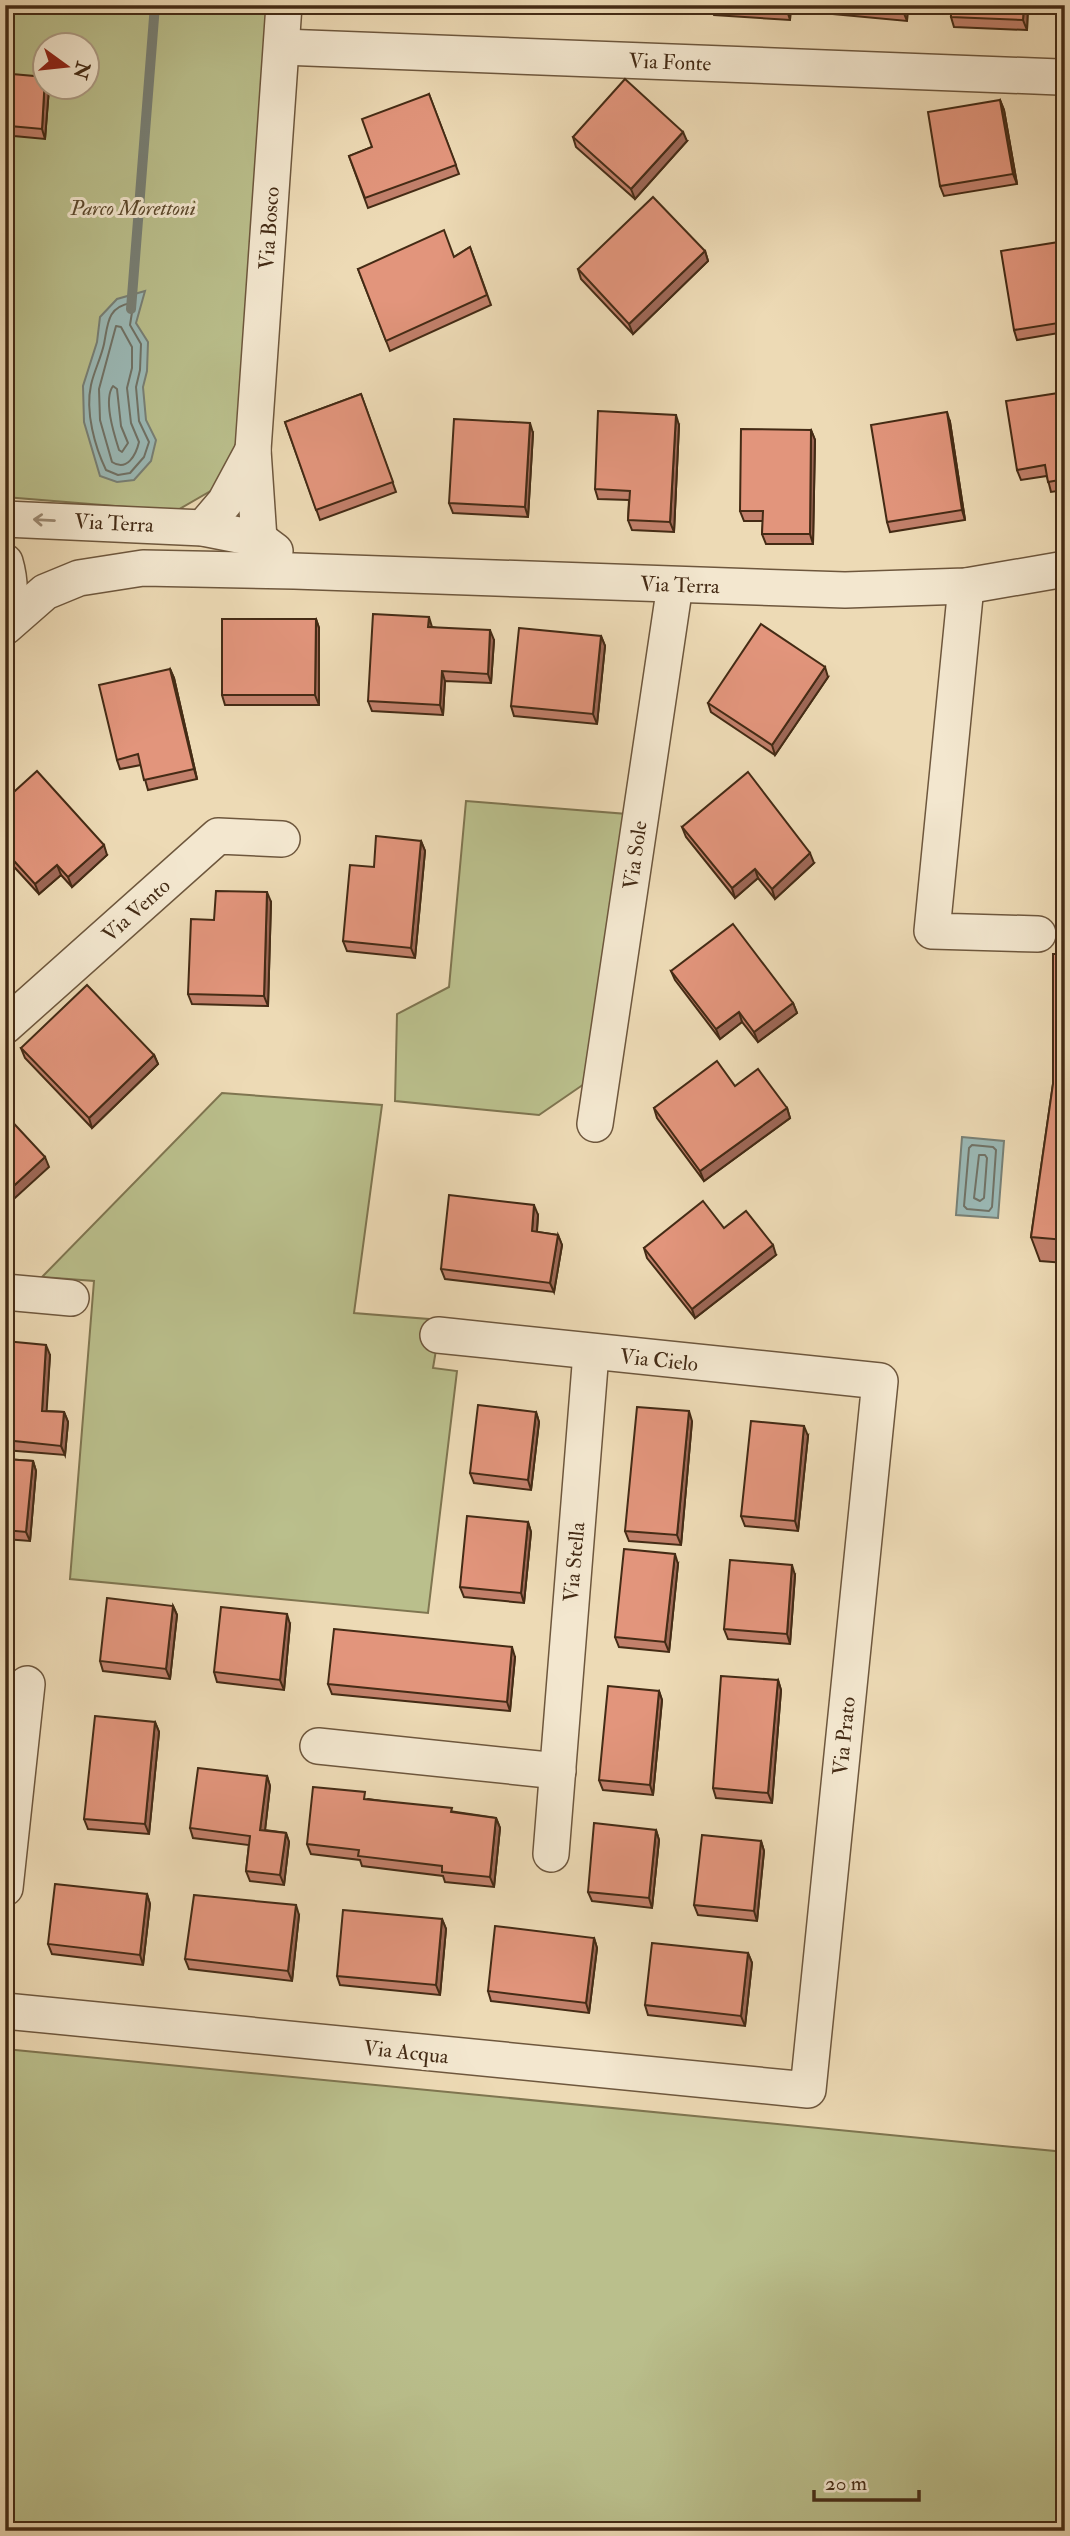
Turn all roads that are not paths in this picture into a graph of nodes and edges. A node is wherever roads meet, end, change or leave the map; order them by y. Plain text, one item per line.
1 (284, 5) edge
2 (282, 47) junction
3 (1059, 78) dead end
4 (253, 450) junction
5 (5, 519) edge
6 (203, 528) junction
7 (259, 539) junction
8 (5, 562) edge
9 (1065, 569) edge
10 (294, 571) junction
11 (675, 585) junction
12 (966, 586) junction
13 (5, 620) edge
14 (5, 627) edge
15 (282, 839) dead end
16 (1038, 934) dead end
17 (5, 1026) edge
18 (594, 1124) dead end
19 (5, 1292) edge
20 (71, 1298) dead end
21 (438, 1335) dead end
22 (591, 1353) junction
23 (880, 1381) joint
24 (27, 1684) dead end
25 (317, 1746) dead end
26 (558, 1771) junction
27 (551, 1854) dead end
28 (5, 1888) edge
29 (5, 2011) edge
30 (808, 2091) joint

1 - 2 street, Via Bosco
2 - 3 street, Via Fonte
2 - 4 street, Via Bosco
4 - 6 street, Via Bosco
4 - 7 street, Via Bosco
6 -> 5 street, Via Terra
6 - 7 street, Via Terra
7 - 10 street, Via Terra
8 - 13 street
9 - 12 street, Via Terra
10 - 11 street, Via Terra
10 - 14 street, Via Terra
11 - 12 street, Via Terra
11 - 18 street, Via Sole
12 - 16 street
15 - 17 street, Via Vento
19 - 20 street
21 - 22 street, Via Cielo
22 - 23 street, Via Cielo
22 - 26 street, Via Stella
23 - 30 street, Via Prato
24 - 28 street
25 - 26 street
26 - 27 street, Via Stella
29 - 30 street, Via Acqua

